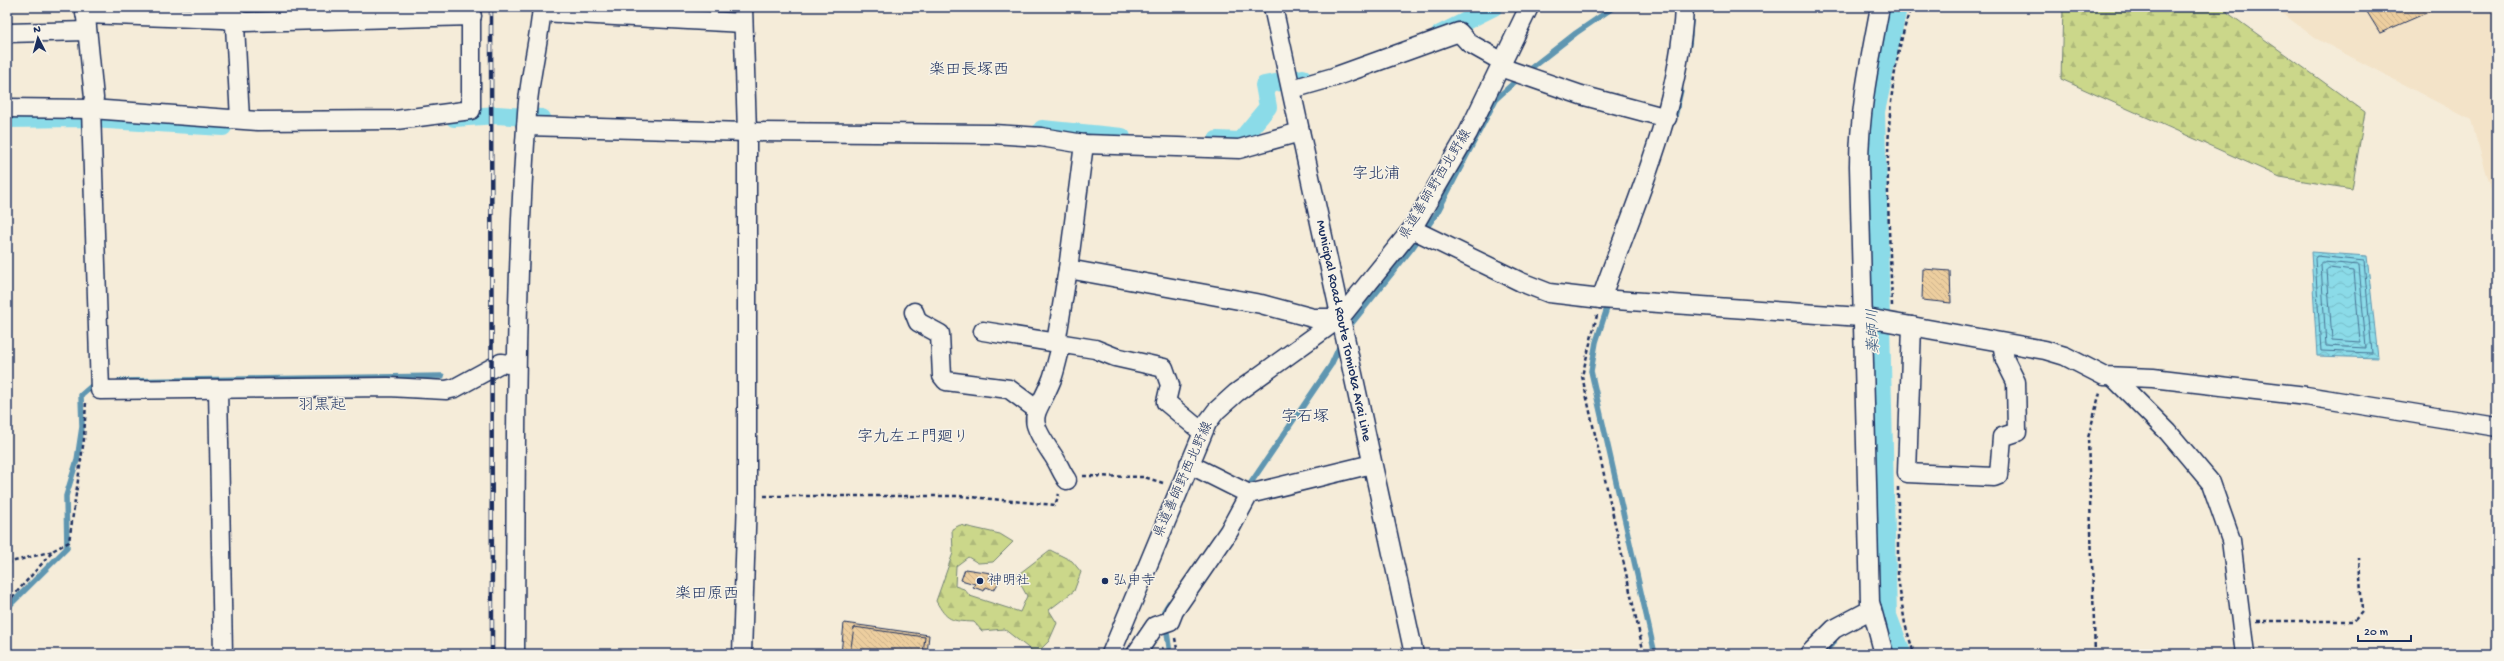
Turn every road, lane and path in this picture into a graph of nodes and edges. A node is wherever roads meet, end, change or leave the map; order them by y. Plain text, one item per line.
1 (1273, 7) edge
2 (1529, 7) edge
3 (1684, 7) edge
4 (1880, 7) edge
5 (1911, 7) edge
6 (542, 10) edge
7 (471, 12) edge
8 (234, 14) edge
9 (743, 15) edge
10 (86, 17) edge
11 (7, 33) edge
12 (1502, 64) junction
13 (1290, 83) junction
14 (7, 108) edge
15 (91, 109) junction
16 (1667, 118) junction
17 (240, 119) junction
18 (526, 119) junction
19 (746, 124) junction
20 (1300, 132) junction
21 (1084, 144) junction
22 (1412, 229) junction
23 (1068, 269) junction
24 (1601, 299) junction
25 (914, 312) dead end
26 (1861, 317) junction
27 (1340, 318) junction
28 (1891, 323) junction
29 (1912, 326) junction
30 (983, 331) dead end
31 (1059, 343) junction
32 (2002, 343) junction
33 (516, 365) junction
34 (2109, 377) junction
35 (100, 382) junction
36 (218, 390) junction
37 (1036, 409) junction
38 (2497, 427) edge
39 (1202, 432) junction
40 (1189, 464) junction
41 (1372, 464) junction
42 (1068, 480) junction
43 (1179, 488) junction
44 (1249, 494) junction
45 (747, 496) junction
46 (1897, 540) dead end
47 (54, 550) junction
48 (2359, 558) dead end
49 (7, 563) edge
50 (7, 603) edge
51 (1872, 609) junction
52 (2241, 621) junction
53 (223, 654) edge
54 (515, 654) edge
55 (742, 654) edge
56 (1111, 654) edge
57 (1136, 654) edge
58 (1414, 654) edge
59 (1644, 654) edge
60 (1809, 654) edge
61 (1884, 654) edge
62 (1914, 654) edge
63 (2095, 654) edge
64 (2245, 654) edge

1 - 13 street, Municipal Road Route Tomioka Arai Line
2 - 12 street, 県道善師野西北野線
3 - 16 street
4 - 26 street
5 - 28 path
6 - 9 street
6 - 18 street
7 - 8 street
7 - 17 street
8 - 10 street
8 - 17 street
9 - 19 street
10 - 11 street
10 - 15 street
12 - 13 street
12 - 16 street
12 - 22 street, 県道善師野西北野線
13 - 20 street, Municipal Road Route Tomioka Arai Line
14 - 15 street
15 - 17 street
15 - 35 street
16 - 24 street
18 - 19 street
18 - 33 street
19 - 21 street
19 - 45 street
20 - 21 street
20 - 27 street, Municipal Road Route Tomioka Arai Line
21 - 23 street
22 - 24 street
22 - 27 street, 県道善師野西北野線
23 - 27 street
23 - 31 street
24 - 26 street
24 - 59 path
25 - 37 street
26 - 28 street
26 - 51 street
27 - 39 street, 県道善師野西北野線
27 - 41 street, Municipal Road Route Tomioka Arai Line
28 - 29 street
29 - 32 street
29 - 32 street
30 - 31 street
31 - 37 street
31 - 39 street
32 - 34 street
33 - 36 street
33 - 54 street
34 - 38 street
34 - 52 street
34 - 63 path
35 - 36 street
35 - 47 path
36 - 53 street
37 - 42 street
39 - 40 street, 県道善師野西北野線
40 - 43 street, 県道善師野西北野線
40 - 44 street
41 - 44 street
41 - 58 street, Municipal Road Route Tomioka Arai Line
42 - 43 path
42 - 45 path
43 - 56 street, 県道善師野西北野線
44 - 57 street
45 - 55 street
46 - 62 path
47 - 49 path
47 - 50 path
48 - 52 path
51 - 60 street
51 - 61 street
52 - 64 street

